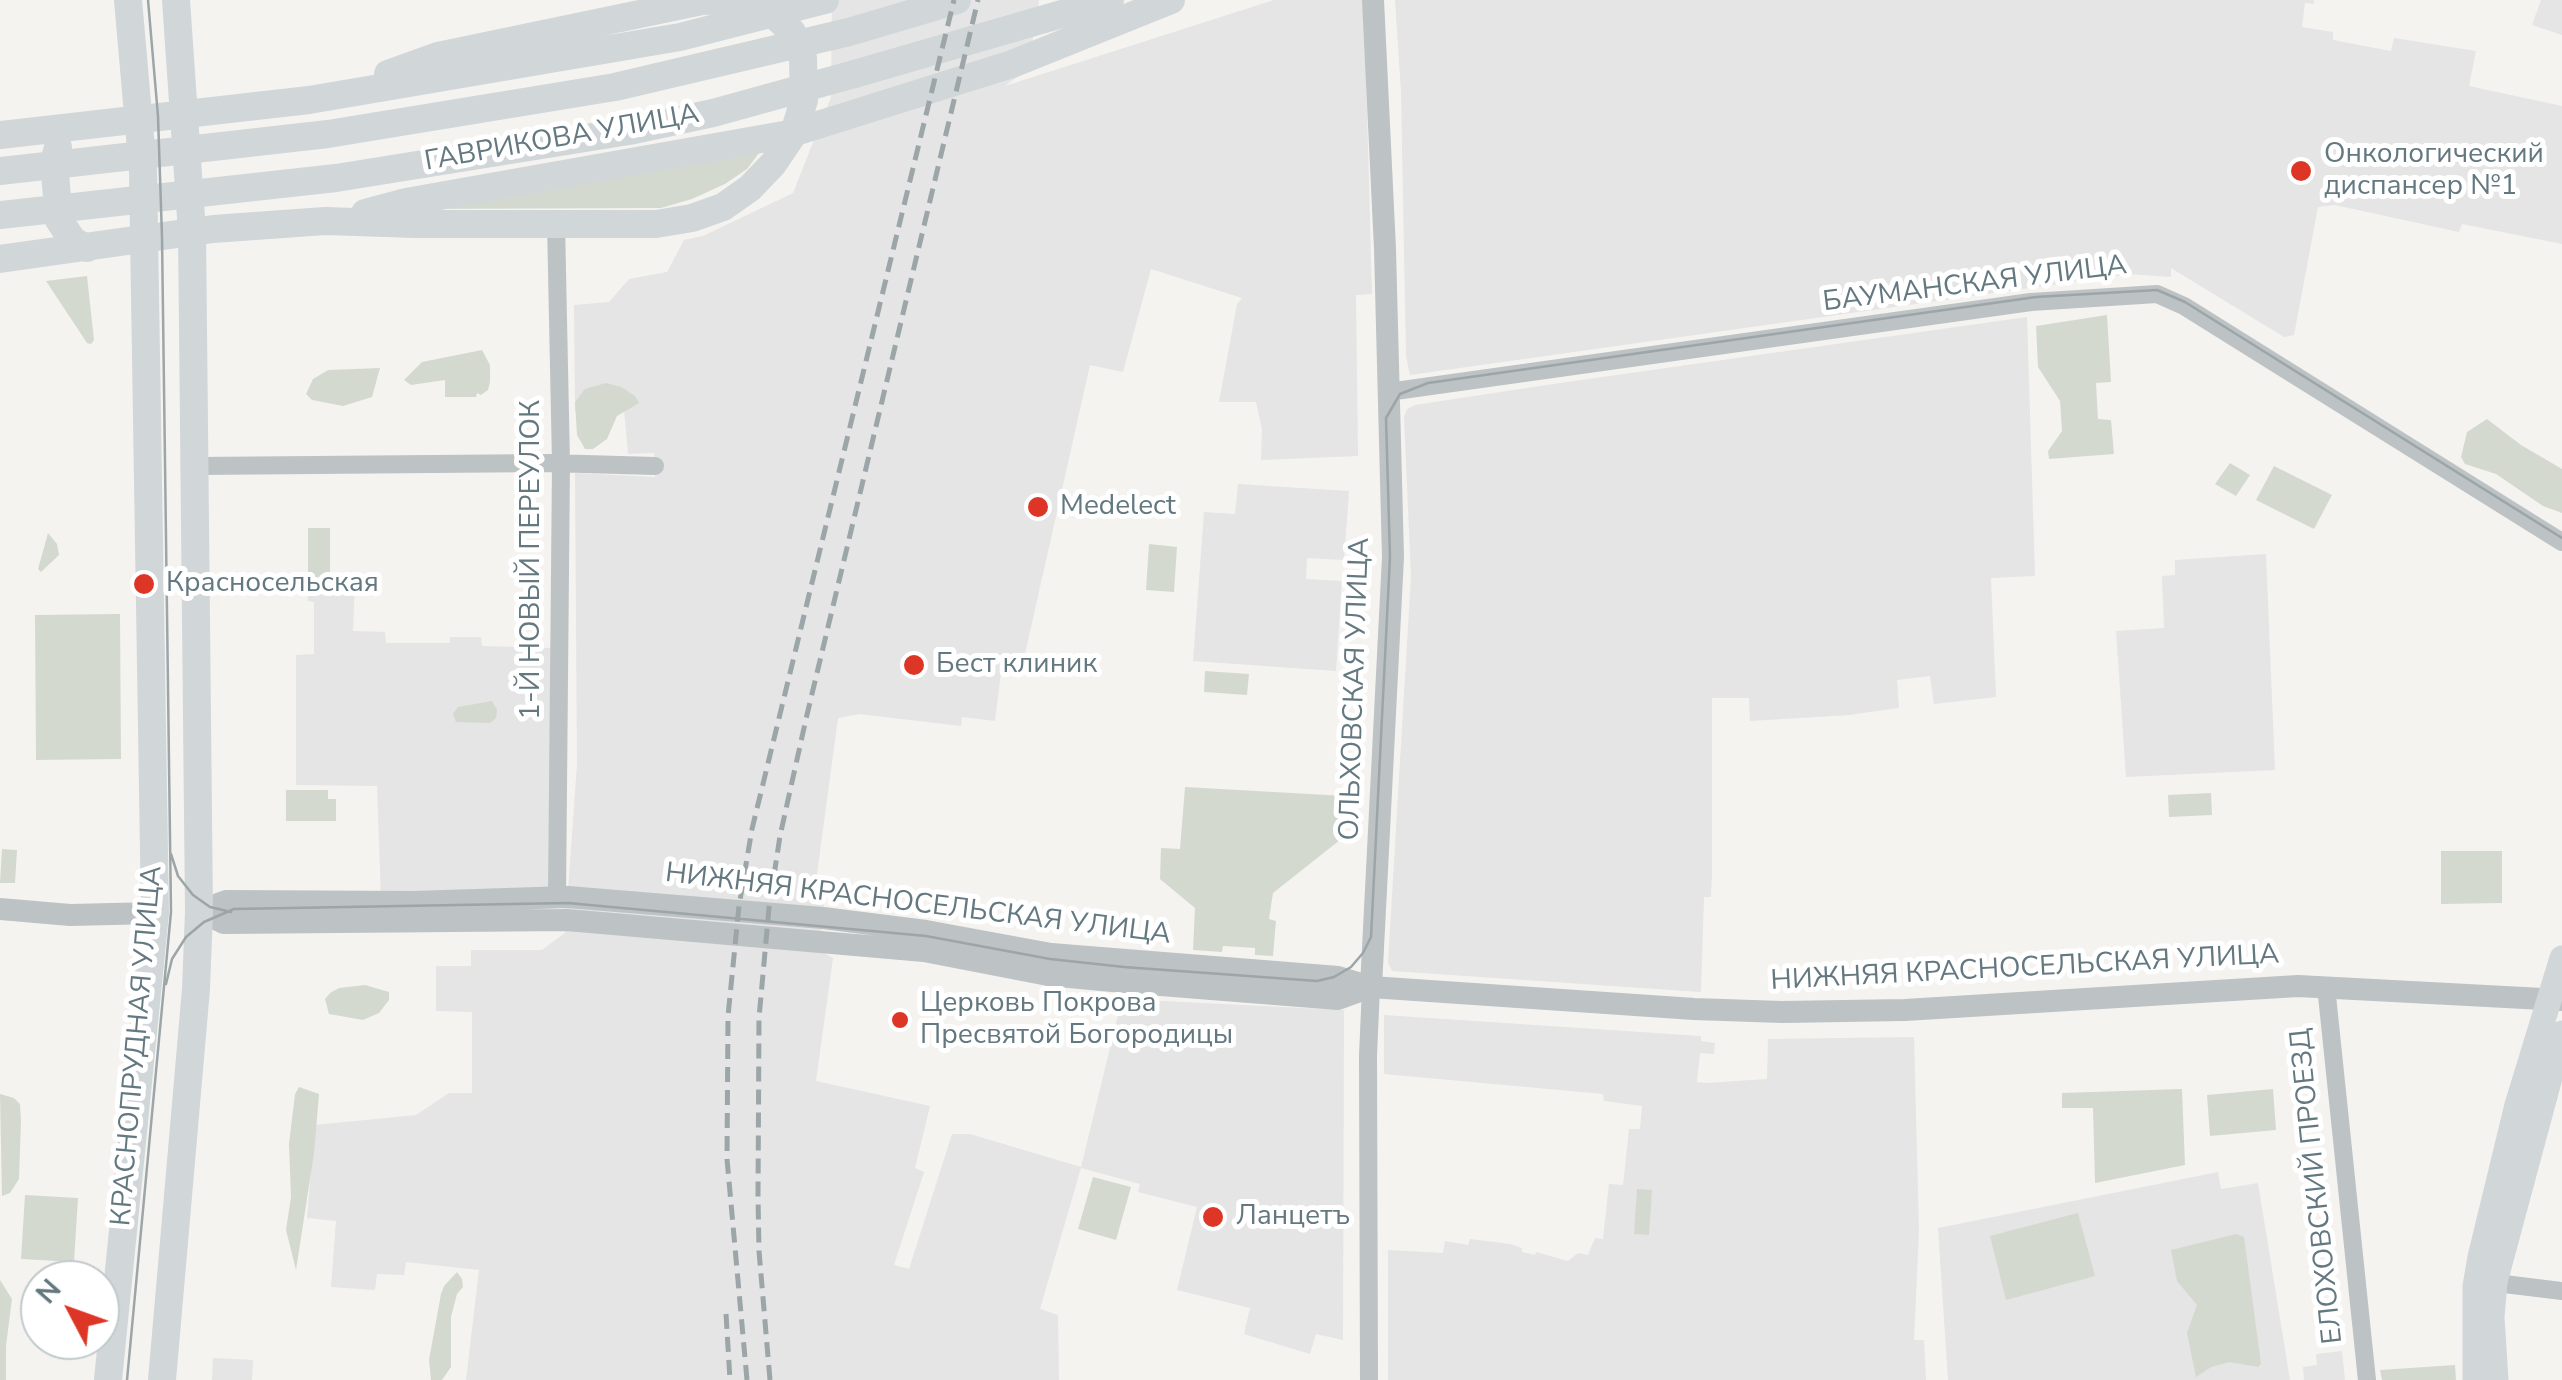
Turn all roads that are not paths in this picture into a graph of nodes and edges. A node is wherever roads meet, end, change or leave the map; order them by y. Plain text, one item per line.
1 (128, 0) edge
2 (176, 0) edge
3 (724, 0) edge
4 (743, 0) edge
5 (825, 0) edge
6 (957, 0) edge
7 (1110, 0) edge
8 (1171, 0) edge
9 (1373, 0) edge
10 (596, 12) edge
11 (317, 98) junction
12 (224, 110) junction
13 (185, 113) junction
14 (138, 118) junction
15 (82, 127) junction
16 (4, 135) edge
17 (0, 171) edge
18 (0, 216) edge
19 (330, 221) junction
20 (556, 224) junction
21 (234, 228) junction
22 (192, 232) junction
23 (144, 240) junction
24 (86, 248) junction
25 (11, 258) edge
26 (1388, 392) junction
27 (561, 463) junction
28 (196, 466) junction
29 (655, 466) dead end
30 (2562, 542) edge
31 (564, 905) junction
32 (0, 909) edge
33 (199, 911) junction
34 (155, 913) junction
35 (2562, 958) edge
36 (2326, 986) junction
37 (1371, 987) junction
38 (2555, 1000) edge
39 (2562, 1034) edge
40 (2486, 1282) junction
41 (2562, 1291) edge
42 (108, 1380) edge
43 (162, 1380) edge
44 (1369, 1380) edge
45 (2367, 1380) edge
46 (2474, 1380) edge
47 (2496, 1380) edge

1 - 14 main road, КРАСНОПРУДНАЯ УЛИЦА
2 - 13 main road, КРАСНОПРУДНАЯ УЛИЦА
3 - 10 main road
4 - 20 main road
5 - 11 main road
6 - 17 main road, ГАВРИКОВА УЛИЦА
7 - 18 main road, ГАВРИКОВА УЛИЦА
8 - 19 main road
9 - 26 street, ОЛЬХОВСКАЯ УЛИЦА
10 - 11 main road
11 - 12 main road
11 - 19 main road
12 - 13 main road
12 - 21 main road
13 - 14 main road
13 - 22 main road, КРАСНОПРУДНАЯ УЛИЦА
14 - 15 main road
14 - 23 main road, КРАСНОПРУДНАЯ УЛИЦА
15 - 16 main road
15 - 24 main road
16 - 25 main road
19 - 20 main road
19 - 21 main road
20 - 27 street, 1-Й НОВЫЙ ПЕРЕУЛОК
21 - 22 main road
22 - 23 main road
22 - 28 main road, КРАСНОПРУДНАЯ УЛИЦА
23 - 24 main road
23 - 34 main road, КРАСНОПРУДНАЯ УЛИЦА
24 - 25 main road
26 - 30 street, БАУМАНСКАЯ УЛИЦА
26 - 37 street, ОЛЬХОВСКАЯ УЛИЦА
27 - 28 street
27 - 29 street
27 - 31 street, 1-Й НОВЫЙ ПЕРЕУЛОК
28 - 33 main road, КРАСНОПРУДНАЯ УЛИЦА
31 - 33 street, НИЖНЯЯ КРАСНОСЕЛЬСКАЯ УЛИЦА
31 - 37 street, НИЖНЯЯ КРАСНОСЕЛЬСКАЯ УЛИЦА
32 - 34 street
33 - 34 main road
33 - 43 main road, КРАСНОПРУДНАЯ УЛИЦА
34 - 42 main road, КРАСНОПРУДНАЯ УЛИЦА
35 - 38 main road
36 - 37 street, НИЖНЯЯ КРАСНОСЕЛЬСКАЯ УЛИЦА
36 - 38 street, НИЖНЯЯ КРАСНОСЕЛЬСКАЯ УЛИЦА
36 - 45 street, ЕЛОХОВСКИЙ ПРОЕЗД
37 - 44 street, ОЛЬХОВСКАЯ УЛИЦА
38 - 40 main road
39 - 40 main road
40 - 41 street
40 - 46 main road
40 - 47 main road

